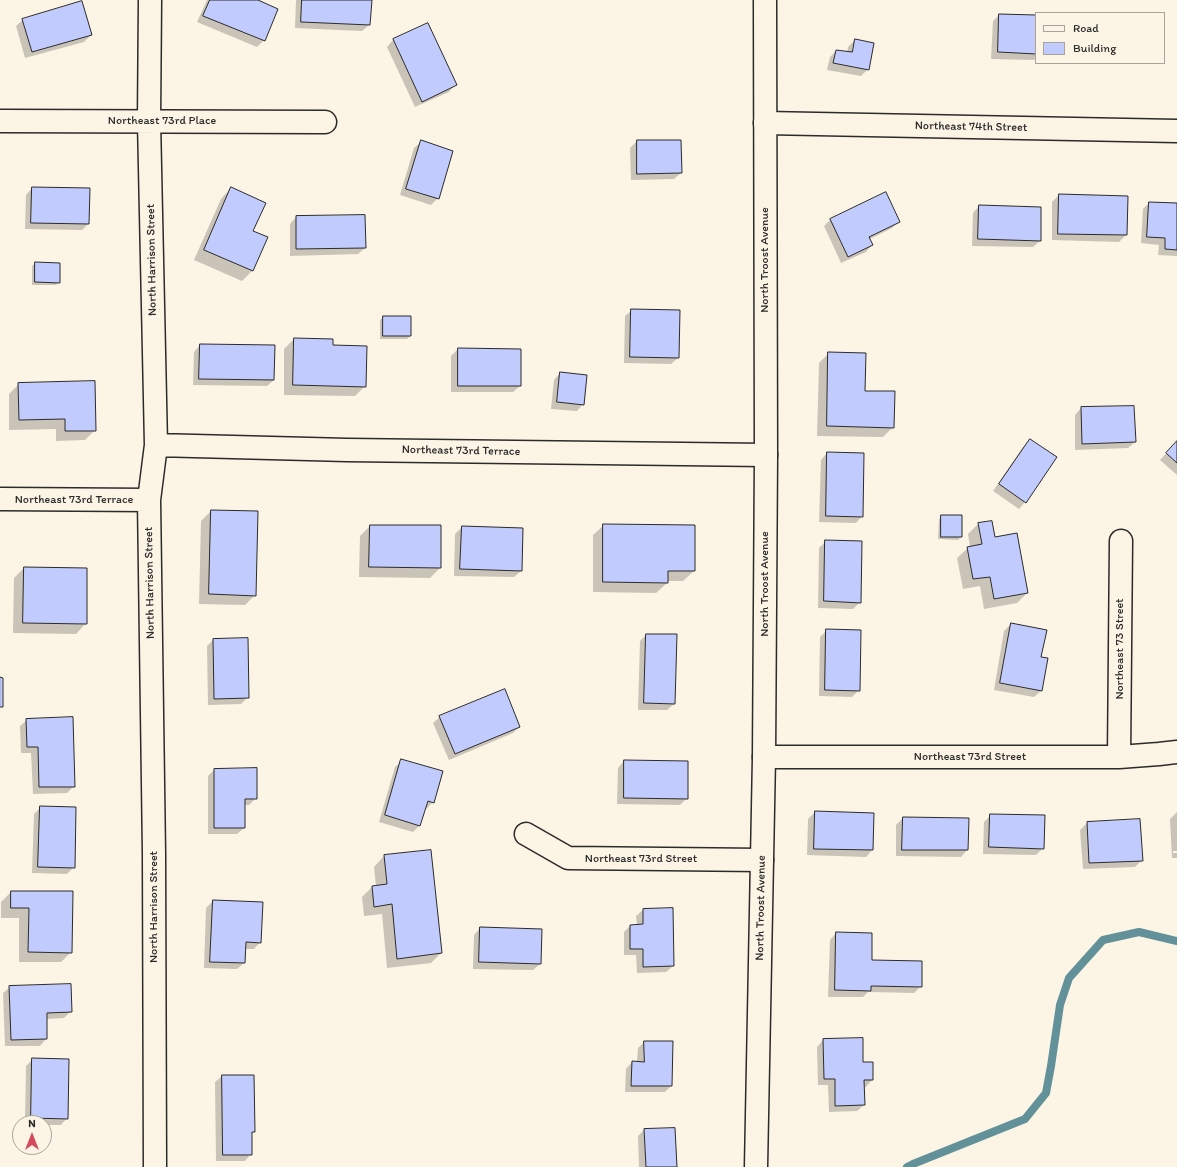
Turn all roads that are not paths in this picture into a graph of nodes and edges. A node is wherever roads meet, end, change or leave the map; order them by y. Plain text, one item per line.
1 (150, 0) edge
2 (765, 0) edge
3 (0, 120) edge
4 (149, 121) junction
5 (325, 122) dead end
6 (765, 123) junction
7 (1177, 131) edge
8 (156, 445) junction
9 (766, 455) junction
10 (0, 499) edge
11 (149, 500) junction
12 (1120, 541) dead end
13 (1177, 752) edge
14 (764, 756) junction
15 (1119, 756) junction
16 (526, 834) dead end
17 (762, 860) junction
18 (155, 1167) edge
19 (756, 1167) edge

1 - 4 street, North Harrison Street
2 - 6 street, North Troost Avenue
3 - 4 street, Northeast 73rd Place
4 - 5 street, Northeast 73rd Place
4 - 8 street, North Harrison Street
6 - 7 street, Northeast 74th Street
6 - 9 street, North Troost Avenue
8 - 9 street, Northeast 73rd Terrace
8 - 11 street, North Harrison Street
9 - 14 street, North Troost Avenue
10 - 11 street, Northeast 73rd Terrace
11 - 18 street, North Harrison Street
12 - 15 street, Northeast 73 Street
13 - 15 street, Northeast 73rd Street
14 - 15 street, Northeast 73rd Street
14 - 17 street, North Troost Avenue
16 - 17 street, Northeast 73rd Street
17 - 19 street, North Troost Avenue

